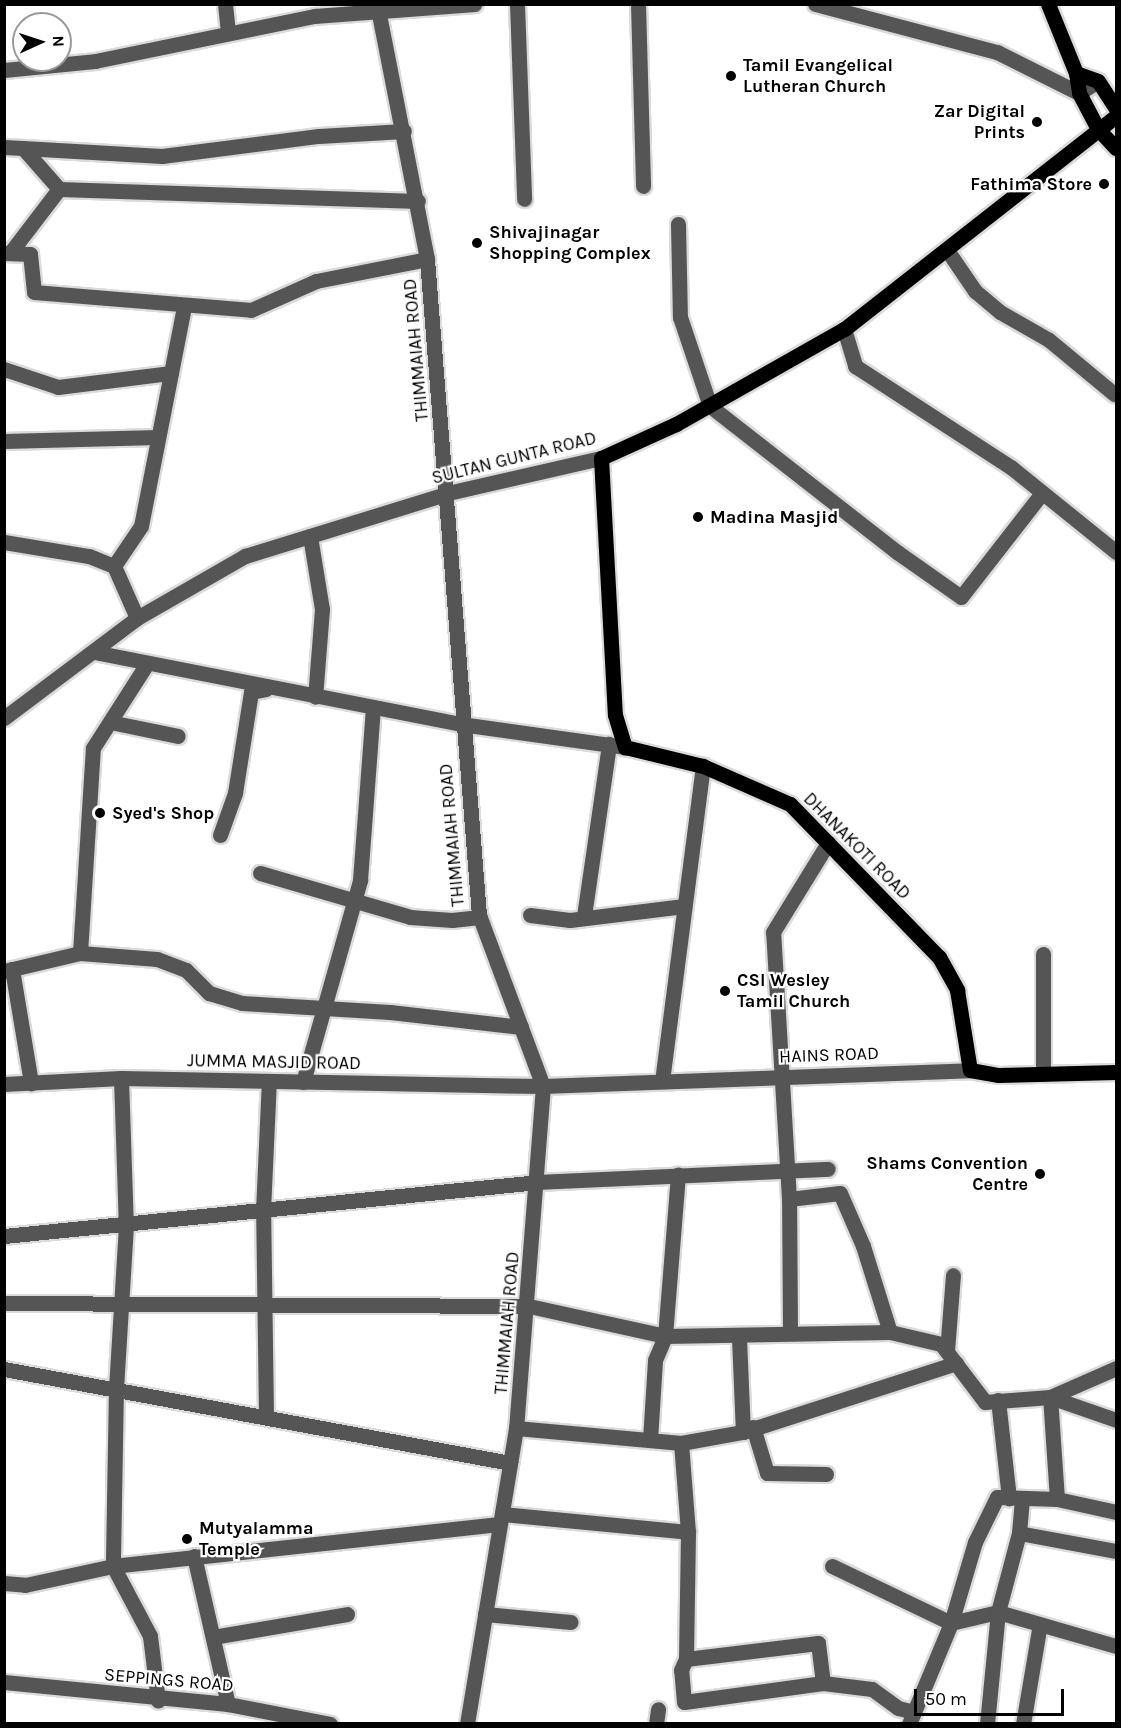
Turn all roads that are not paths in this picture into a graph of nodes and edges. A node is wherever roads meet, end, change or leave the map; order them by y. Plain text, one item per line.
1 (225, 4) edge
2 (475, 4) edge
3 (517, 4) edge
4 (638, 4) edge
5 (815, 4) edge
6 (1048, 4) edge
7 (378, 7) edge
8 (228, 32) junction
9 (4, 70) edge
10 (1076, 74) junction
11 (1098, 81) junction
12 (1073, 91) junction
13 (1116, 109) edge
14 (1116, 116) edge
15 (1098, 129) junction
16 (404, 131) junction
17 (4, 147) edge
18 (22, 148) junction
19 (1116, 148) edge
20 (643, 186) dead end
21 (59, 189) junction
22 (524, 199) dead end
23 (418, 201) junction
24 (678, 224) dead end
25 (946, 250) junction
26 (7, 253) edge
27 (427, 259) junction
28 (184, 307) junction
29 (844, 329) junction
30 (4, 369) edge
31 (171, 373) junction
32 (1116, 393) edge
33 (710, 406) junction
34 (158, 437) junction
35 (4, 441) edge
36 (601, 458) junction
37 (1042, 493) junction
38 (448, 494) junction
39 (310, 536) junction
40 (4, 542) edge
41 (1116, 552) edge
42 (114, 566) junction
43 (137, 618) junction
44 (94, 652) junction
45 (146, 665) junction
46 (269, 688) junction
47 (315, 697) junction
48 (373, 707) junction
49 (4, 718) edge
50 (110, 723) junction
51 (461, 724) junction
52 (178, 736) dead end
53 (609, 744) junction
54 (626, 747) junction
55 (703, 766) junction
56 (220, 835) dead end
57 (828, 843) junction
58 (260, 873) dead end
59 (354, 902) junction
60 (684, 906) junction
61 (530, 915) dead end
62 (584, 916) junction
63 (480, 917) junction
64 (80, 953) junction
65 (1043, 954) dead end
66 (8, 970) edge
67 (323, 1010) junction
68 (521, 1027) junction
69 (970, 1070) junction
70 (1116, 1072) edge
71 (1043, 1074) junction
72 (779, 1076) junction
73 (121, 1078) junction
74 (269, 1081) junction
75 (662, 1081) junction
76 (303, 1082) junction
77 (31, 1083) junction
78 (4, 1084) edge
79 (543, 1086) junction
80 (828, 1168) dead end
81 (784, 1170) junction
82 (678, 1175) junction
83 (538, 1182) junction
84 (789, 1199) junction
85 (263, 1210) junction
86 (126, 1225) junction
87 (4, 1236) edge
88 (953, 1275) dead end
89 (4, 1303) edge
90 (124, 1303) junction
91 (267, 1304) junction
92 (529, 1306) junction
93 (790, 1332) junction
94 (890, 1332) junction
95 (665, 1335) junction
96 (739, 1338) junction
97 (951, 1357) junction
98 (1116, 1368) edge
99 (4, 1370) edge
100 (116, 1388) junction
101 (1050, 1397) junction
102 (998, 1400) junction
103 (266, 1416) junction
104 (1116, 1420) edge
105 (516, 1428) junction
106 (748, 1429) junction
107 (650, 1440) junction
108 (681, 1443) junction
109 (510, 1463) junction
110 (825, 1474) dead end
111 (1057, 1498) junction
112 (1015, 1499) junction
113 (1116, 1512) edge
114 (500, 1519) junction
115 (688, 1532) junction
116 (1019, 1533) junction
117 (1116, 1551) edge
118 (194, 1556) junction
119 (113, 1566) junction
120 (832, 1566) dead end
121 (4, 1583) edge
122 (998, 1612) junction
123 (347, 1614) dead end
124 (485, 1614) junction
125 (572, 1622) dead end
126 (951, 1623) junction
127 (1040, 1624) junction
128 (213, 1637) junction
129 (1116, 1646) edge
130 (686, 1659) junction
131 (4, 1682) edge
132 (823, 1683) junction
133 (158, 1701) junction
134 (228, 1704) junction
135 (912, 1718) edge
136 (987, 1723) edge
137 (330, 1724) edge
138 (467, 1724) edge
139 (979, 1724) edge
140 (1023, 1724) edge

1 - 8 street
2 - 7 street
3 - 22 street
4 - 20 street
5 - 12 street
6 - 10 main road
7 - 8 street
7 - 16 street, THIMMAIAH ROAD
8 - 9 street
10 - 11 main road
10 - 12 main road
11 - 12 street
11 - 13 main road
12 - 15 main road
14 - 15 main road, SULTAN GUNTA ROAD
15 - 19 main road
15 - 25 main road, SULTAN GUNTA ROAD
16 - 18 street
16 - 23 street, THIMMAIAH ROAD
17 - 18 street
18 - 21 street
21 - 23 street
21 - 26 street
23 - 27 street, THIMMAIAH ROAD
24 - 33 street
25 - 29 main road, SULTAN GUNTA ROAD
25 - 32 street
26 - 28 street
27 - 28 street
27 - 38 street, THIMMAIAH ROAD
28 - 31 street
29 - 33 main road, SULTAN GUNTA ROAD
29 - 37 street
30 - 31 street
31 - 34 street
33 - 36 main road, SULTAN GUNTA ROAD
33 - 37 street
34 - 35 street
34 - 42 street
36 - 38 street, SULTAN GUNTA ROAD
36 - 54 main road
37 - 41 street
38 - 39 street, SULTAN GUNTA ROAD
38 - 51 street, THIMMAIAH ROAD
39 - 43 street, SULTAN GUNTA ROAD
39 - 47 street
40 - 42 street
42 - 43 street
43 - 44 street, SULTAN GUNTA ROAD
44 - 45 street
44 - 49 street, SULTAN GUNTA ROAD
45 - 46 street
45 - 50 street
46 - 47 street
46 - 56 street
47 - 48 street
48 - 51 street
48 - 59 street
50 - 52 street
50 - 64 street
51 - 53 street
51 - 63 street, THIMMAIAH ROAD
53 - 54 street
53 - 62 street
54 - 55 main road, DHANAKOTI ROAD
55 - 57 main road, DHANAKOTI ROAD
55 - 60 street
57 - 69 main road, DHANAKOTI ROAD
57 - 72 street
58 - 59 street
59 - 63 street
59 - 67 street
60 - 62 street
60 - 75 street
61 - 62 street
63 - 68 street, THIMMAIAH ROAD
64 - 66 street
64 - 67 street
65 - 71 street
66 - 77 street
67 - 68 street
67 - 76 street
68 - 79 street, THIMMAIAH ROAD
69 - 71 main road, HAINS ROAD
69 - 72 street, HAINS ROAD
70 - 71 main road, HAINS ROAD
72 - 75 street, HAINS ROAD
72 - 81 street
73 - 74 street, JUMMA MASJID ROAD
73 - 77 street, JUMMA MASJID ROAD
73 - 86 street
74 - 76 street, JUMMA MASJID ROAD
74 - 85 street
75 - 79 street, HAINS ROAD
76 - 79 street, JUMMA MASJID ROAD
77 - 78 street, JUMMA MASJID ROAD
79 - 83 street, THIMMAIAH ROAD
80 - 81 street
81 - 82 street
81 - 84 street
82 - 83 street
82 - 95 street
83 - 85 street
83 - 92 street, THIMMAIAH ROAD
84 - 93 street
84 - 94 street
85 - 86 street
85 - 91 street
86 - 87 street
86 - 90 street
88 - 97 street
89 - 90 street
90 - 91 street
90 - 100 street
91 - 92 street
91 - 103 street
92 - 95 street
92 - 105 street, THIMMAIAH ROAD
93 - 94 street
93 - 96 street
94 - 97 street
95 - 96 street
95 - 107 street
96 - 106 street
97 - 102 street
97 - 106 street
98 - 101 street
99 - 100 street
100 - 103 street
100 - 119 street
101 - 102 street
101 - 104 street
101 - 111 street
102 - 112 street
103 - 109 street
105 - 107 street
105 - 109 street, THIMMAIAH ROAD
106 - 108 street
106 - 110 street
107 - 108 street
108 - 115 street
109 - 114 street, THIMMAIAH ROAD
111 - 112 street
111 - 113 street
112 - 116 street
112 - 126 street
114 - 115 street
114 - 118 street
114 - 124 street, THIMMAIAH ROAD
115 - 130 street
116 - 117 street
116 - 122 street
118 - 119 street
118 - 128 street
119 - 121 street
119 - 133 street
120 - 126 street
122 - 126 street
122 - 127 street
122 - 136 street
123 - 128 street
124 - 125 street
124 - 138 street, THIMMAIAH ROAD
126 - 135 street
127 - 129 street
127 - 140 street
128 - 134 street
130 - 132 street
130 - 132 street
131 - 133 street, SEPPINGS ROAD
132 - 135 street
133 - 134 street, SEPPINGS ROAD
134 - 137 street, SEPPINGS ROAD
136 - 139 street

